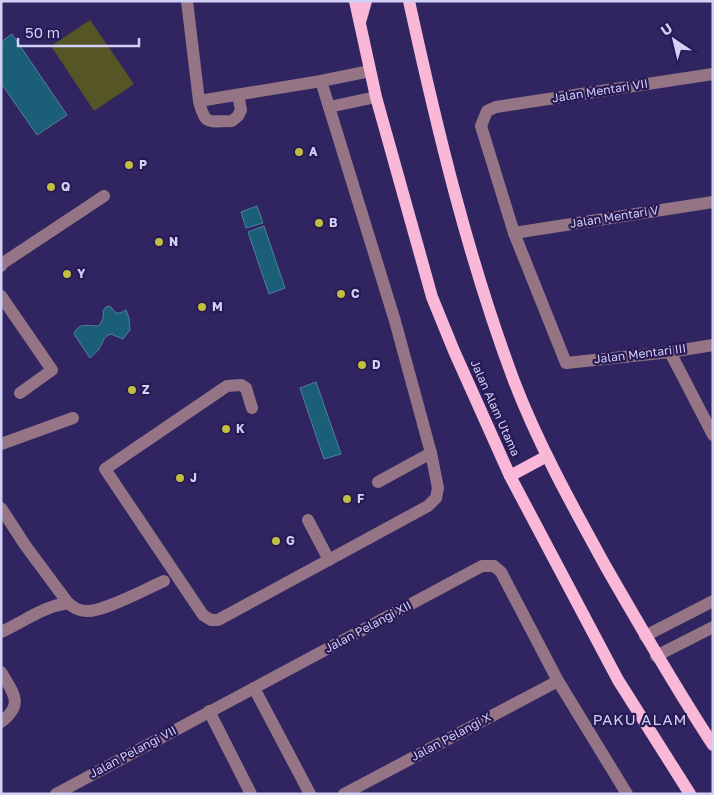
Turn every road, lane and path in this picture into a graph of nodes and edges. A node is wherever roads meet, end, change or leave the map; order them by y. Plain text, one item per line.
1 (187, 1) edge
2 (355, 1) edge
3 (366, 1) edge
4 (409, 1) edge
5 (359, 24) junction
6 (370, 71) junction
7 (713, 74) edge
8 (321, 82) junction
9 (238, 95) junction
10 (376, 97) junction
11 (199, 101) junction
12 (329, 108) junction
13 (104, 196) dead end
14 (713, 203) edge
15 (514, 232) junction
16 (1, 266) edge
17 (1, 296) edge
18 (713, 345) edge
19 (670, 352) junction
20 (20, 393) dead end
21 (252, 408) dead end
22 (74, 418) dead end
23 (713, 435) edge
24 (1, 444) edge
25 (432, 453) junction
26 (547, 456) junction
27 (510, 476) junction
28 (378, 482) dead end
29 (1, 508) edge
30 (308, 520) dead end
31 (329, 560) junction
32 (164, 581) dead end
33 (713, 601) edge
34 (68, 603) junction
35 (713, 627) edge
36 (1, 632) edge
37 (645, 636) junction
38 (656, 656) junction
39 (1, 672) edge
40 (558, 681) junction
41 (254, 688) junction
42 (209, 711) junction
43 (1, 722) edge
44 (713, 745) edge
45 (56, 794) edge
46 (251, 794) edge
47 (310, 794) edge
48 (344, 794) edge
49 (627, 794) edge
50 (690, 794) edge

1 - 11 street
2 - 5 main road, Jalan Alam Utama
3 - 5 main road
4 - 26 main road
5 - 6 main road, Jalan Alam Utama
6 - 8 street
6 - 10 main road, Jalan Alam Utama
7 - 15 street, Jalan Mentari VII
8 - 9 street
8 - 12 street
9 - 11 street
9 - 11 street
10 - 12 street
10 - 27 main road, Jalan Alam Utama
12 - 25 street
13 - 16 street
14 - 15 street, Jalan Mentari V
15 - 19 street, Jalan Mentari III
17 - 20 street
18 - 19 street, Jalan Mentari III
19 - 23 street
21 - 31 street
22 - 24 street
25 - 28 street
25 - 31 street
26 - 27 main road
26 - 37 main road
27 - 50 main road, Jalan Alam Utama
29 - 34 street
30 - 31 street
32 - 34 street
33 - 37 street
34 - 36 street
35 - 38 street
37 - 38 main road
38 - 44 main road
39 - 43 street
40 - 41 street, Jalan Pelangi XII
40 - 48 street, Jalan Pelangi X
40 - 49 street
41 - 42 street, Jalan Pelangi XII
41 - 47 street
42 - 45 street, Jalan Pelangi VII
42 - 46 street

